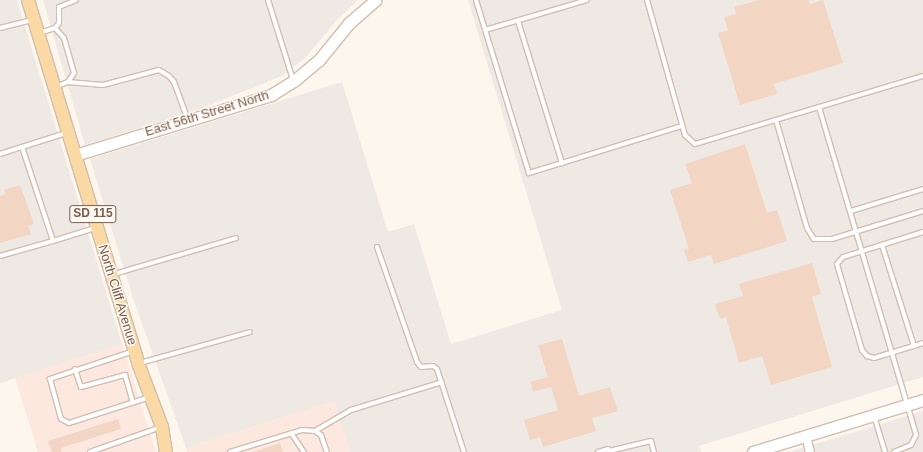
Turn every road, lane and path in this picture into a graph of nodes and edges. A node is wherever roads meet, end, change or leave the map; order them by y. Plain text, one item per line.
1 (28, 0) edge
2 (76, 0) edge
3 (268, 0) edge
4 (375, 0) edge
5 (476, 0) edge
6 (587, 0) edge
7 (647, 0) edge
8 (34, 19) junction
9 (518, 20) junction
10 (0, 28) edge
11 (56, 28) junction
12 (485, 30) junction
13 (38, 33) junction
14 (923, 76) edge
15 (293, 81) junction
16 (68, 82) junction
17 (54, 86) junction
18 (819, 107) junction
19 (776, 120) junction
20 (188, 121) junction
21 (682, 126) junction
22 (68, 132) junction
23 (22, 147) junction
24 (0, 154) edge
25 (75, 155) junction
26 (562, 163) junction
27 (923, 189) edge
28 (923, 210) edge
29 (851, 211) junction
30 (97, 228) junction
31 (857, 231) junction
32 (923, 232) edge
33 (236, 238) dead end
34 (53, 241) junction
35 (882, 245) junction
36 (377, 248) dead end
37 (863, 250) junction
38 (0, 256) edge
39 (111, 275) junction
40 (250, 332) dead end
41 (923, 343) edge
42 (914, 346) junction
43 (134, 350) junction
44 (891, 353) junction
45 (138, 364) junction
46 (75, 369) junction
47 (442, 382) junction
48 (152, 397) junction
49 (923, 400) edge
50 (133, 403) junction
51 (907, 405) junction
52 (874, 415) junction
53 (162, 427) junction
54 (315, 431) junction
55 (291, 434) junction
56 (806, 436) junction
57 (609, 451) edge
58 (90, 452) edge
59 (166, 452) edge
60 (174, 452) edge
61 (230, 452) edge
62 (304, 452) edge
63 (327, 452) edge
64 (464, 452) edge
65 (598, 452) edge
66 (654, 452) edge
67 (753, 452) edge
68 (810, 452) edge
69 (885, 452) edge
70 (894, 452) edge

1 - 8 main road, North Cliff Avenue / SD 115
2 - 11 lane
3 - 15 lane
4 - 15 street, East 56th Street North
5 - 12 lane
6 - 9 lane
7 - 21 lane
8 - 10 lane
8 - 13 main road, North Cliff Avenue / SD 115
9 - 12 lane
9 - 26 lane
11 - 13 lane
11 - 16 lane
12 - 26 lane
13 - 17 main road, North Cliff Avenue / SD 115
14 - 18 lane
15 - 20 street, East 56th Street North
16 - 17 lane
16 - 20 lane
17 - 22 main road, North Cliff Avenue / SD 115
18 - 19 lane
18 - 29 lane
19 - 21 lane
19 - 31 lane
20 - 25 street, East 56th Street North
21 - 26 lane
22 - 23 lane
22 - 25 main road, North Cliff Avenue / SD 115
23 - 24 lane
23 - 34 lane
25 - 30 main road, North Cliff Avenue / SD 115
27 - 29 lane
28 - 31 lane
29 - 31 lane
30 - 34 lane
30 - 39 main road, North Cliff Avenue / SD 115
31 - 37 lane
32 - 35 lane
33 - 39 lane
34 - 38 lane
35 - 37 lane
35 - 42 lane
36 - 47 lane
37 - 44 lane
37 - 44 lane
39 - 43 main road, North Cliff Avenue / SD 115
40 - 45 lane
41 - 42 lane
42 - 44 lane
43 - 45 main road, North Cliff Avenue / SD 115
43 - 46 lane
44 - 51 lane
45 - 48 main road, North Cliff Avenue / SD 115
46 - 50 lane
46 - 50 lane
47 - 54 lane
47 - 64 lane
48 - 50 lane
48 - 53 main road, North Cliff Avenue / SD 115
49 - 51 street
51 - 52 street
51 - 70 lane
52 - 56 street
52 - 69 lane
53 - 58 lane
53 - 59 main road, North Cliff Avenue / SD 115
53 - 60 main road, North Cliff Avenue / SD 115
54 - 55 lane
54 - 63 lane
55 - 61 lane
55 - 62 lane
56 - 67 street
56 - 68 street
57 - 65 lane
57 - 66 lane

